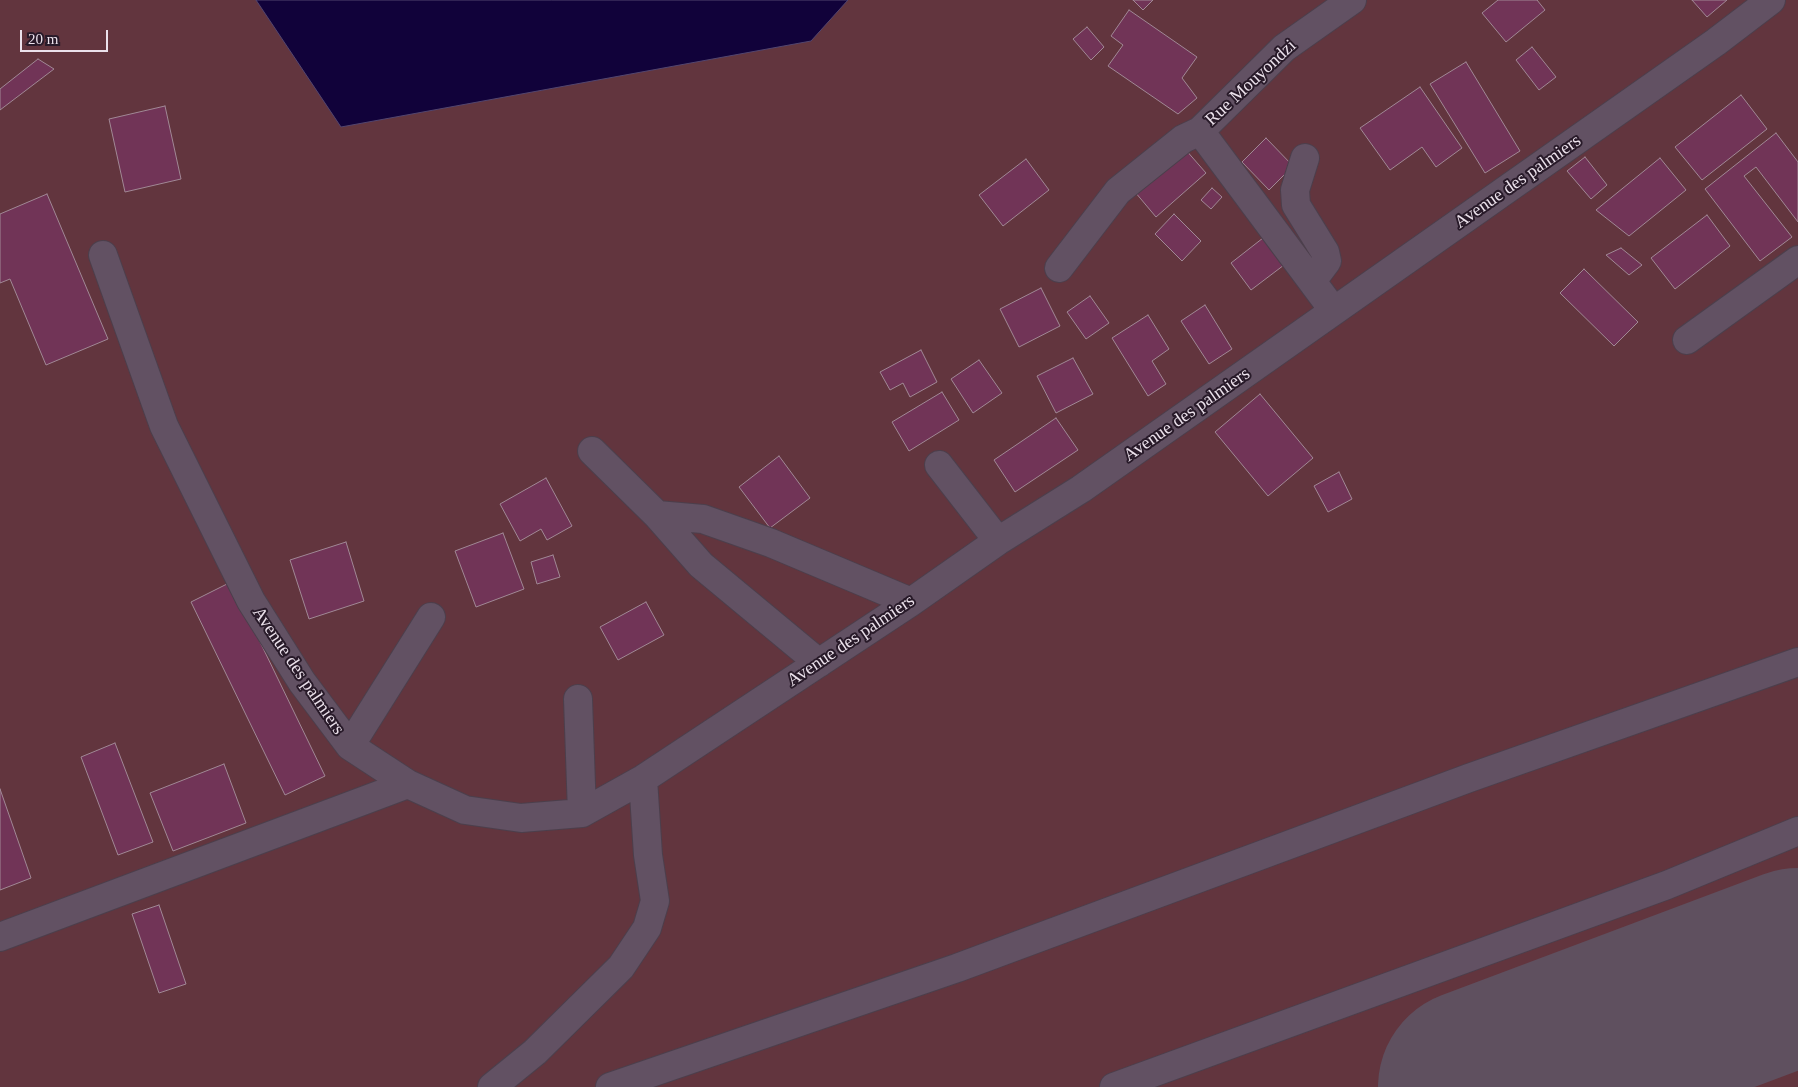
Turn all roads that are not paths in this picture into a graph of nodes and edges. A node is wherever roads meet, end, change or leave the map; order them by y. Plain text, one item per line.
1 (1352, 0) edge
2 (1771, 0) edge
3 (1200, 131) junction
4 (1305, 158) dead end
5 (103, 255) dead end
6 (1798, 260) edge
7 (1059, 268) dead end
8 (1312, 281) junction
9 (1334, 311) junction
10 (1687, 340) dead end
11 (592, 451) dead end
12 (938, 465) dead end
13 (657, 515) junction
14 (998, 541) junction
15 (911, 602) junction
16 (431, 617) dead end
17 (1798, 662) edge
18 (819, 663) junction
19 (578, 699) dead end
20 (350, 746) junction
21 (644, 779) junction
22 (408, 784) junction
23 (582, 812) junction
24 (1798, 830) edge
25 (0, 937) edge
26 (492, 1087) edge
27 (610, 1087) edge
28 (1114, 1087) edge

1 - 3 street, Rue Mouyondzi
2 - 9 street, Avenue des palmiers
3 - 7 street, Rue Mouyondzi
3 - 8 street
4 - 8 street
5 - 20 street, Avenue des palmiers
6 - 10 street
8 - 9 street
9 - 14 street, Avenue des palmiers
11 - 13 street
12 - 14 street
13 - 15 street
13 - 18 street
14 - 15 street, Avenue des palmiers
15 - 18 street, Avenue des palmiers
16 - 20 street
17 - 27 street
18 - 21 street, Avenue des palmiers
19 - 23 street
20 - 22 street, Avenue des palmiers
21 - 23 street, Avenue des palmiers
21 - 26 street
22 - 23 street, Avenue des palmiers
22 - 25 street
24 - 28 street

